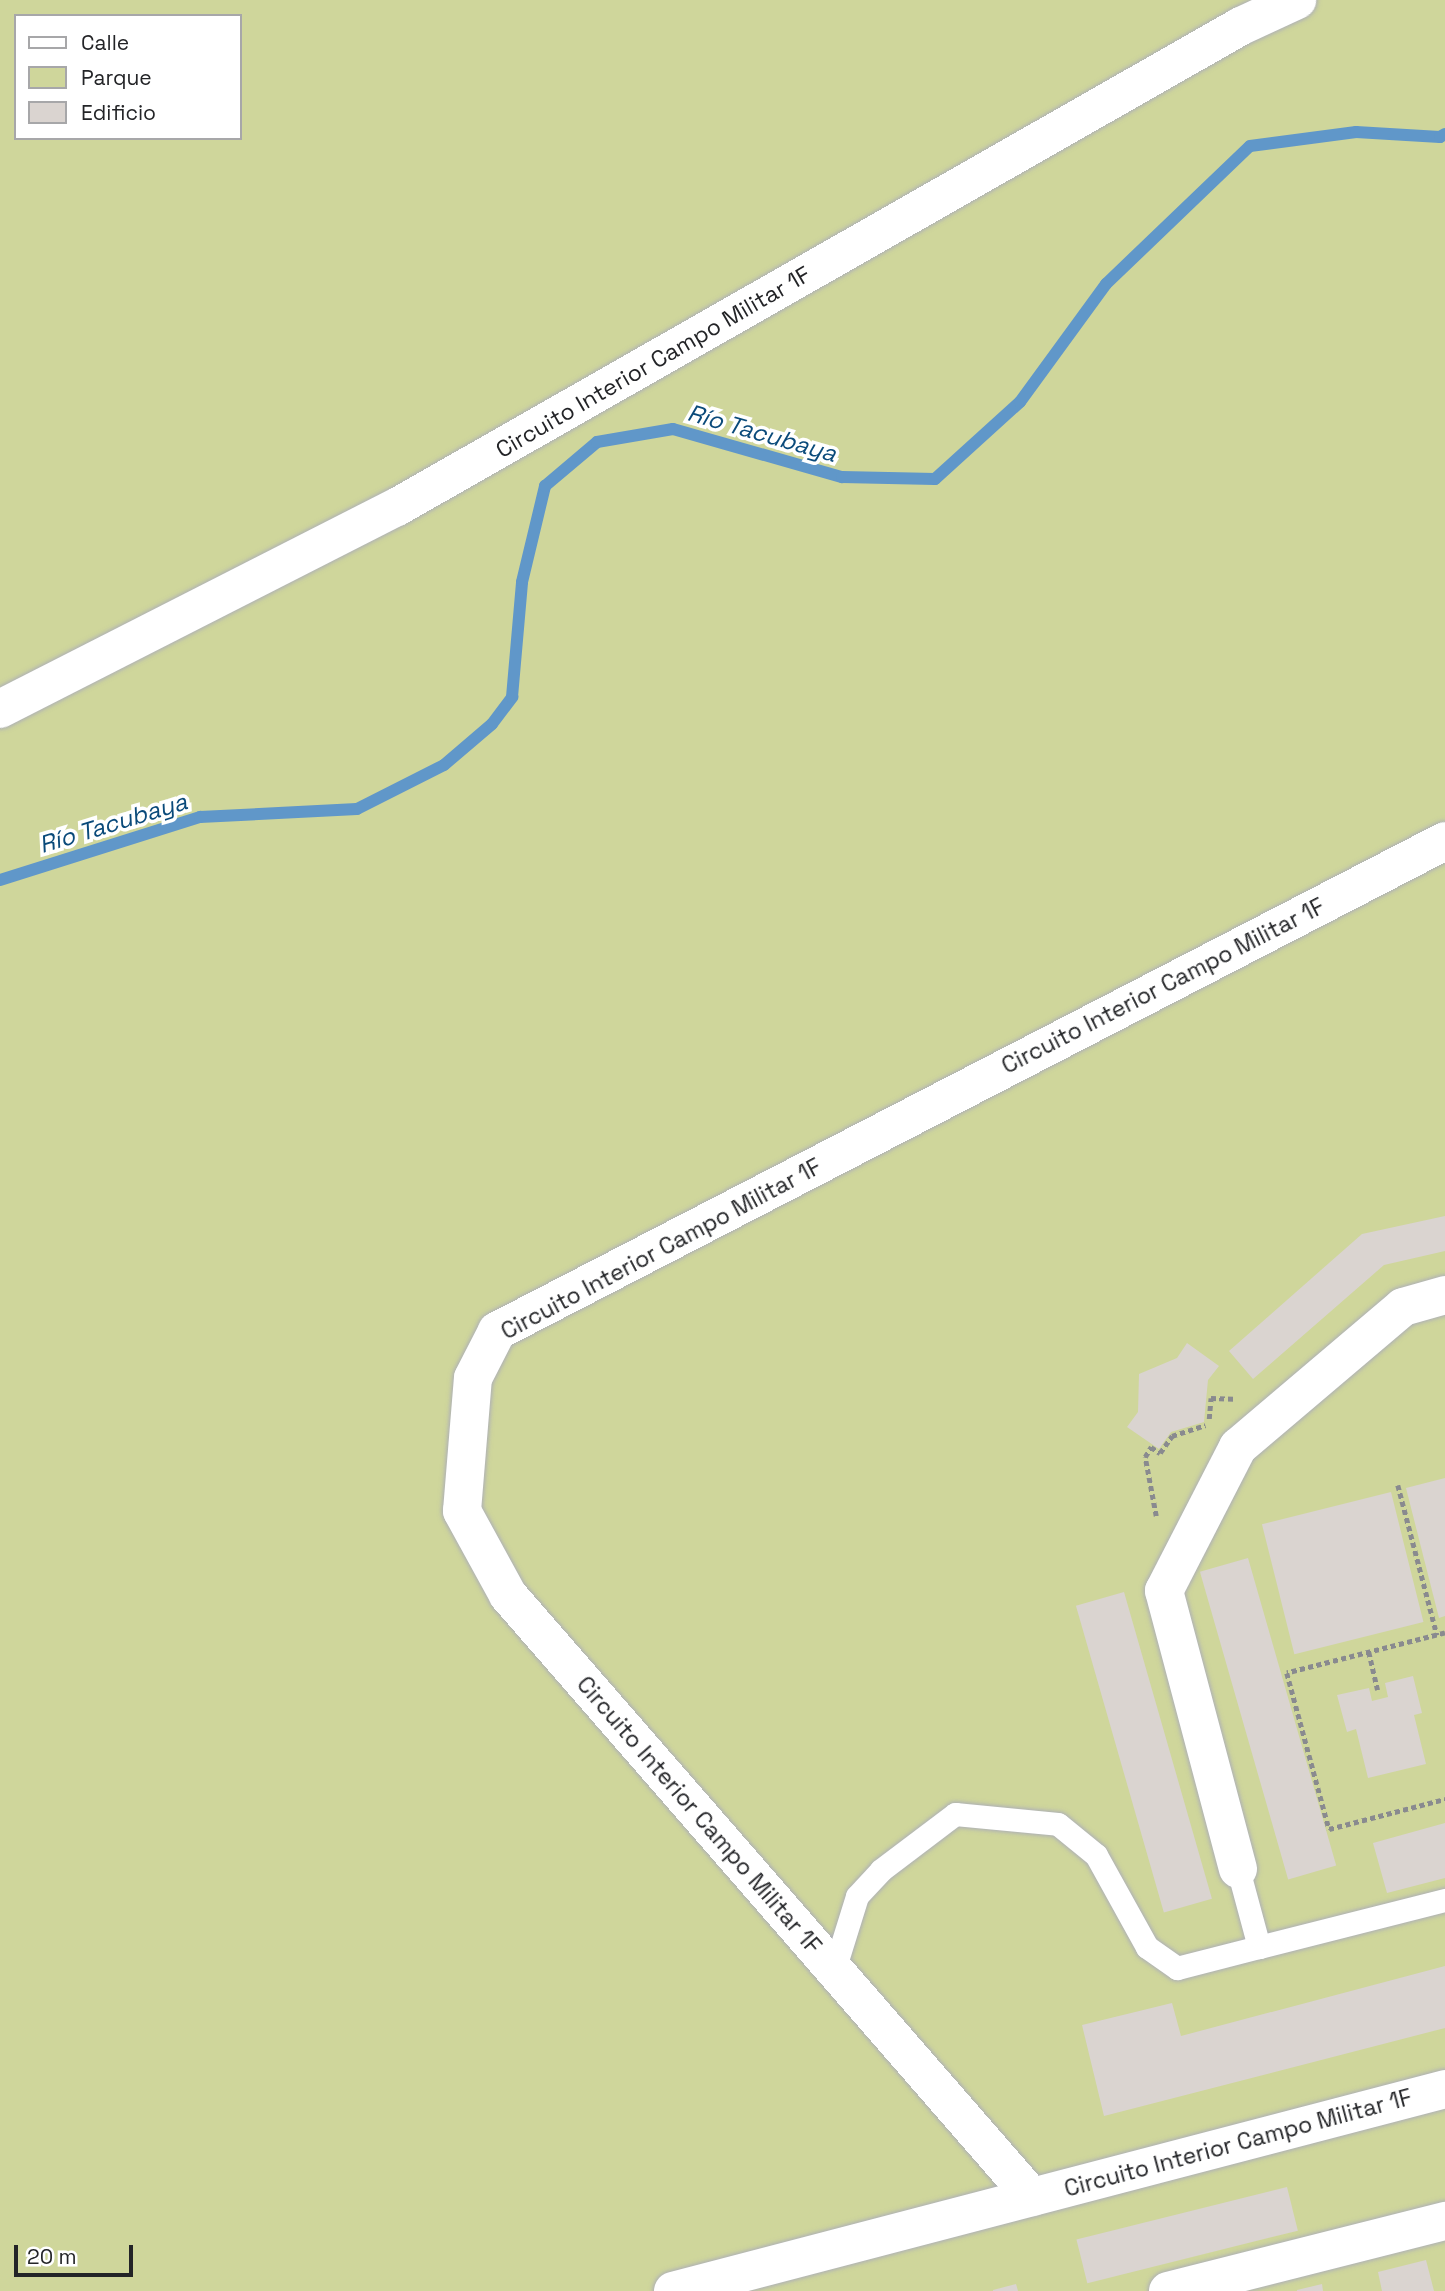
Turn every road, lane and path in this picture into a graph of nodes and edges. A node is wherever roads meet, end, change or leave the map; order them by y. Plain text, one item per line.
1 (1297, 0) edge
2 (0, 709) edge
3 (1445, 841) edge
4 (1445, 1295) edge
5 (1238, 1399) dead end
6 (1398, 1485) dead end
7 (1166, 1525) dead end
8 (1445, 1633) edge
9 (1437, 1635) junction
10 (1369, 1652) junction
11 (1378, 1690) dead end
12 (1445, 1799) edge
13 (1238, 1869) joint
14 (1445, 1900) edge
15 (1259, 1947) junction
16 (834, 1970) junction
17 (1445, 2088) edge
18 (1032, 2197) junction
19 (1445, 2221) edge
20 (756, 2280) edge
21 (1190, 2288) edge
22 (673, 2291) edge

1 - 2 street, Circuito Interior Campo Militar 1F
3 - 16 street, Circuito Interior Campo Militar 1F
4 - 13 street
5 - 7 path
6 - 9 path
8 - 9 path
9 - 10 path
10 - 11 path
10 - 12 path
13 - 15 lane
14 - 15 lane
15 - 16 lane
16 - 18 street, Circuito Interior Campo Militar 1F
17 - 18 street, Circuito Interior Campo Militar 1F
18 - 20 street, Circuito Interior Campo Militar 1F
19 - 21 street
20 - 22 street, Circuito Interior Campo Militar 1F

